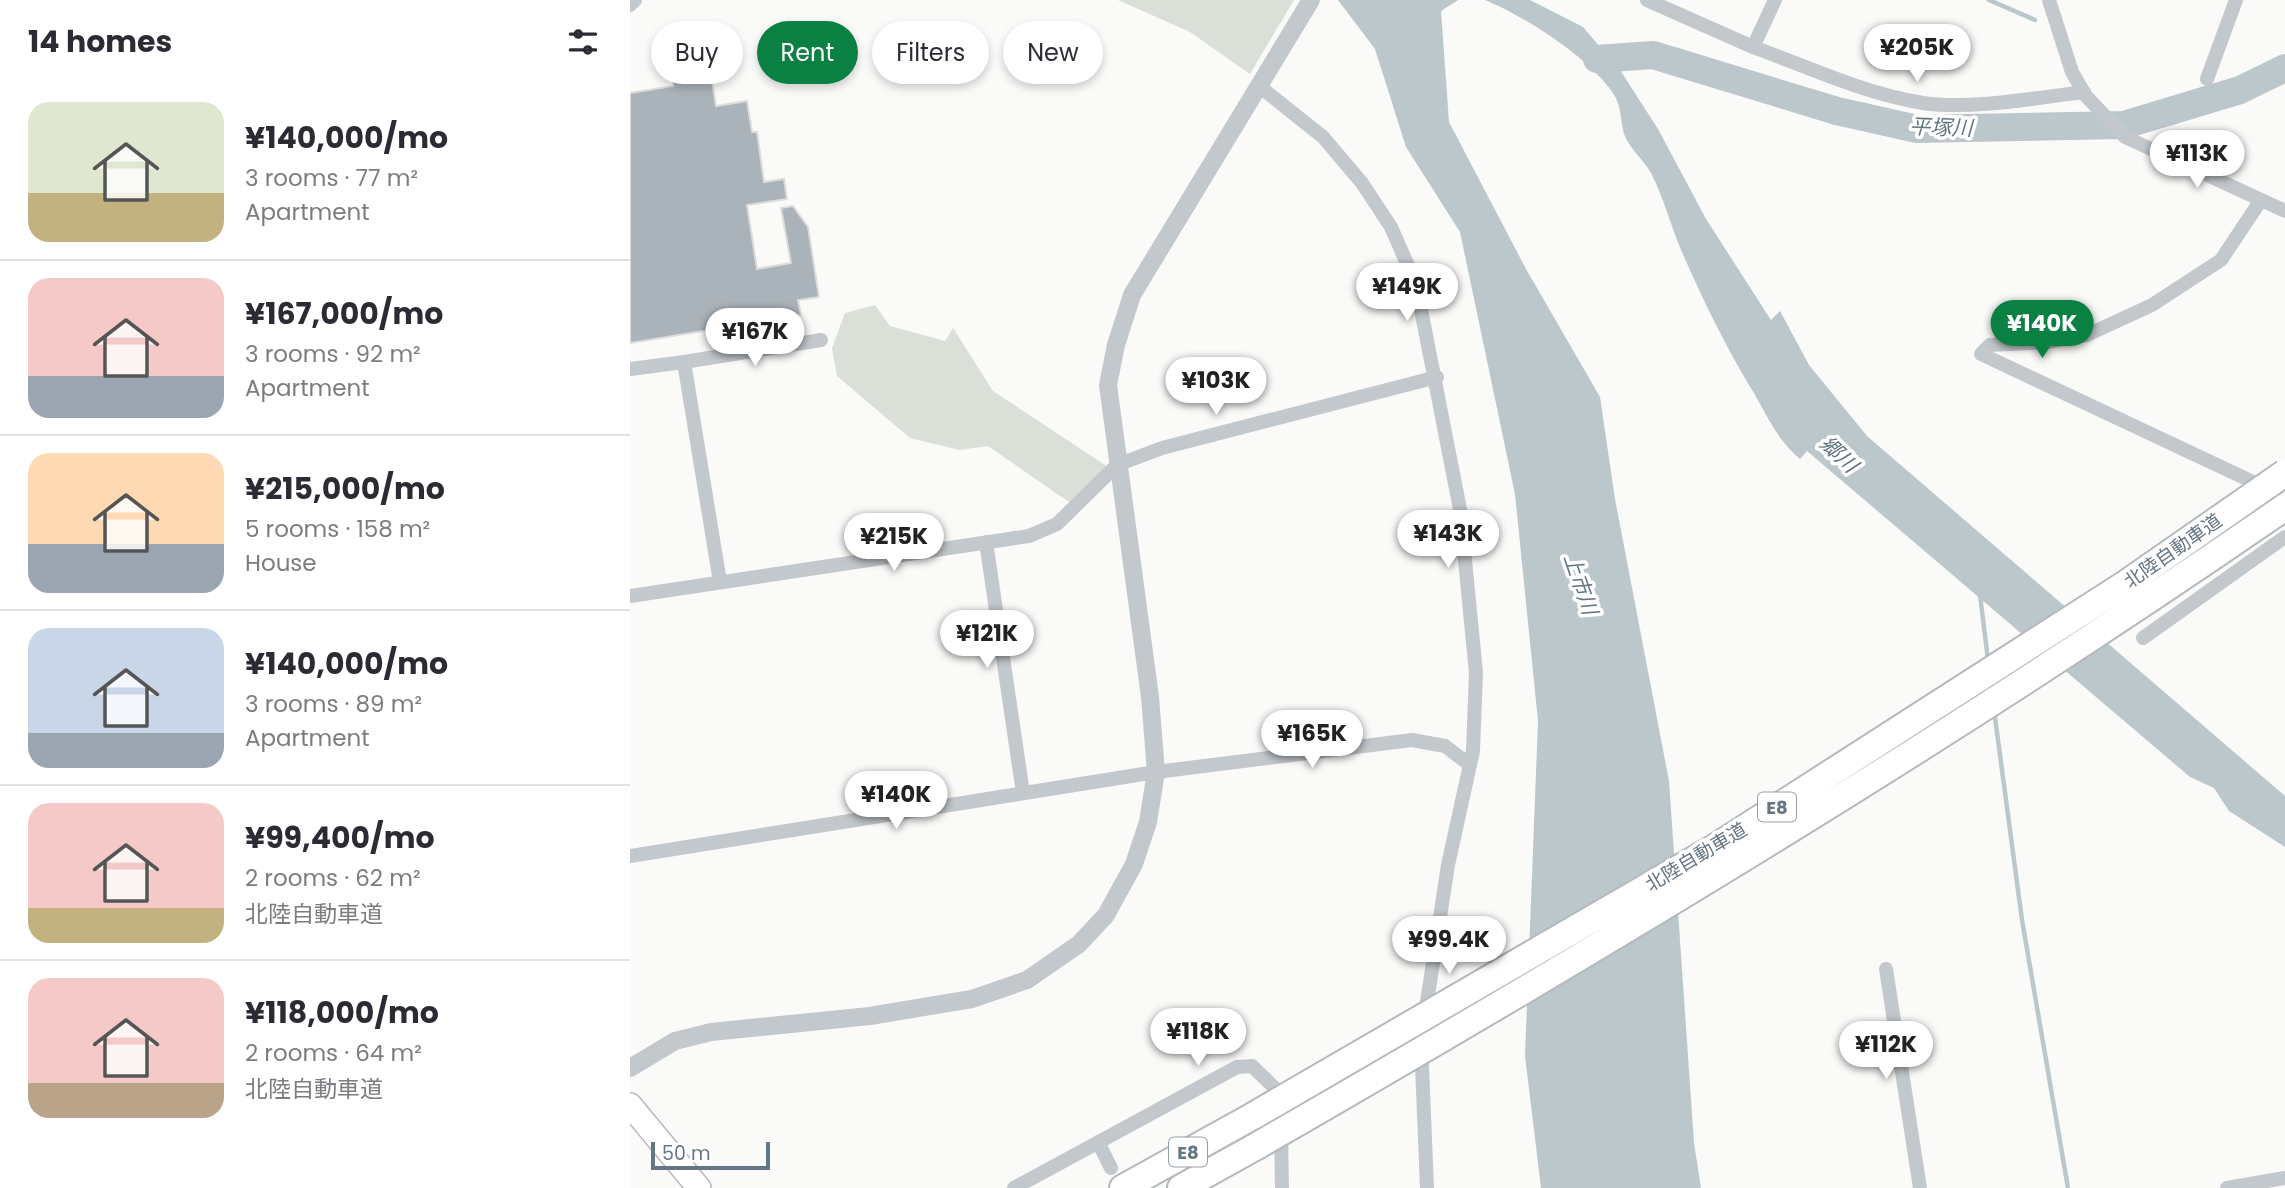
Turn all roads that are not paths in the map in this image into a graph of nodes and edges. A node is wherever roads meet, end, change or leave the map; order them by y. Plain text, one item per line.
1 (635, 0) edge
2 (1311, 0) edge
3 (1647, 0) edge
4 (1776, 0) edge
5 (2049, 0) edge
6 (2236, 0) edge
7 (630, 5) edge
8 (1753, 47) junction
9 (2207, 79) dead end
10 (1262, 82) junction
11 (2087, 96) junction
12 (2261, 200) junction
13 (2285, 211) edge
14 (821, 340) dead end
15 (684, 362) junction
16 (630, 369) edge
17 (1437, 377) junction
18 (1116, 465) junction
19 (2285, 473) edge
20 (2285, 496) edge
21 (2285, 507) edge
22 (2285, 537) edge
23 (986, 541) junction
24 (720, 582) junction
25 (630, 596) edge
26 (2143, 638) dead end
27 (1470, 765) junction
28 (1156, 772) junction
29 (1023, 793) junction
30 (630, 856) edge
31 (1886, 970) dead end
32 (630, 1068) edge
33 (630, 1105) edge
34 (1098, 1142) junction
35 (1117, 1178) edge
36 (2285, 1178) edge
37 (699, 1188) edge
38 (1014, 1188) edge
39 (1181, 1188) edge
40 (1282, 1188) edge
41 (1427, 1188) edge
42 (1920, 1188) edge
43 (2227, 1188) edge

1 - 7 street
2 - 10 street
3 - 8 street
4 - 8 street
5 - 11 street
6 - 9 street
8 - 11 street
10 - 17 street
10 - 18 street
11 - 12 street
12 - 13 street
12 - 20 street
14 - 15 street
15 - 16 street
15 - 24 street
17 - 18 street
17 - 27 street
18 - 23 street
18 - 28 street
19 - 35 highway, 北陸自動車道 / E8, bridge
21 - 39 highway, 北陸自動車道 / E8, bridge
22 - 26 street
23 - 24 street
23 - 29 street
24 - 25 street
27 - 28 street
27 - 41 street
28 - 29 street
28 - 32 street
29 - 30 street
31 - 42 street
33 - 37 main road
34 - 35 street
34 - 38 street
34 - 40 street
36 - 43 street

